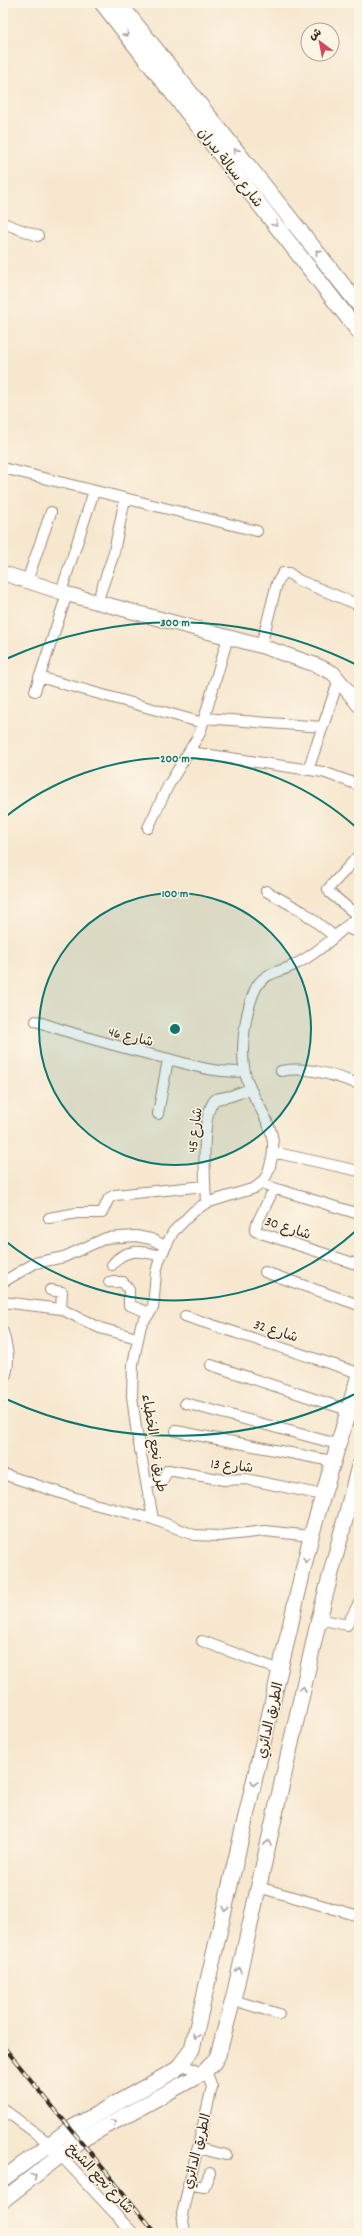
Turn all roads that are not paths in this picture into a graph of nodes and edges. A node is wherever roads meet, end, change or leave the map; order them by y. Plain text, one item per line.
1 (102, 3) edge
2 (119, 3) edge
3 (3, 223) edge
4 (38, 236) dead end
5 (333, 272) junction
6 (323, 286) junction
7 (358, 301) edge
8 (359, 332) edge
9 (3, 468) edge
10 (94, 491) junction
11 (125, 499) junction
12 (52, 512) dead end
13 (257, 531) dead end
14 (3, 573) edge
15 (27, 581) junction
16 (64, 593) junction
17 (97, 602) junction
18 (359, 605) edge
19 (228, 637) junction
20 (261, 646) junction
21 (39, 677) junction
22 (339, 679) junction
23 (35, 691) dead end
24 (359, 705) edge
25 (204, 720) junction
26 (323, 727) junction
27 (190, 752) junction
28 (308, 770) junction
29 (359, 785) edge
30 (148, 828) dead end
31 (359, 855) edge
32 (266, 891) dead end
33 (358, 916) edge
34 (346, 927) junction
35 (359, 933) edge
36 (334, 936) junction
37 (36, 1021) dead end
38 (168, 1059) junction
39 (245, 1071) junction
40 (281, 1071) dead end
41 (359, 1084) edge
42 (250, 1089) junction
43 (158, 1114) dead end
44 (273, 1152) junction
45 (359, 1171) edge
46 (262, 1184) junction
47 (205, 1186) junction
48 (274, 1188) junction
49 (206, 1203) junction
50 (359, 1214) edge
51 (49, 1218) dead end
52 (165, 1246) junction
53 (161, 1256) junction
54 (112, 1265) dead end
55 (359, 1265) edge
56 (265, 1272) dead end
57 (3, 1282) edge
58 (109, 1282) dead end
59 (50, 1290) dead end
60 (3, 1302) edge
61 (359, 1305) edge
62 (61, 1309) junction
63 (150, 1313) junction
64 (184, 1316) dead end
65 (3, 1332) edge
66 (137, 1338) junction
67 (211, 1365) dead end
68 (359, 1374) edge
69 (3, 1382) edge
70 (185, 1403) dead end
71 (348, 1410) junction
72 (176, 1431) dead end
73 (337, 1444) junction
74 (332, 1461) junction
75 (359, 1466) edge
76 (3, 1474) edge
77 (146, 1483) junction
78 (323, 1495) junction
79 (153, 1519) junction
80 (311, 1536) junction
81 (359, 1603) edge
82 (319, 1619) junction
83 (202, 1641) dead end
84 (280, 1670) junction
85 (272, 1707) junction
86 (297, 1714) junction
87 (258, 1887) junction
88 (359, 1916) edge
89 (233, 2000) junction
90 (279, 2014) dead end
91 (181, 2064) junction
92 (203, 2073) junction
93 (3, 2109) edge
94 (49, 2143) junction
95 (197, 2148) junction
96 (226, 2154) dead end
97 (61, 2155) junction
98 (210, 2173) dead end
99 (3, 2179) edge
100 (188, 2184) junction
101 (3, 2200) edge
102 (133, 2233) edge
103 (185, 2233) edge

1 -> 6 main road, شارع سيالة بدران
5 -> 2 main road, شارع سيالة بدران
3 - 4 street
5 - 6 main road
5 - 7 main road, شارع سيالة بدران
6 - 8 main road, شارع سيالة بدران
9 - 10 street
10 - 11 street
10 - 16 street
11 - 13 street
11 - 17 street
12 - 15 street
14 - 15 street
15 - 16 street
16 - 17 street
16 - 21 street
17 - 19 street
18 - 20 street
19 - 20 street
19 - 25 street
20 - 22 street
21 - 23 street
21 - 25 street
22 - 24 street
22 - 26 street
25 - 26 street
25 - 27 street
26 - 28 street
27 - 28 street
27 - 30 street
28 - 29 street
31 - 33 street
32 - 36 street
33 - 34 street
34 - 35 street
34 - 36 street
36 - 39 street
37 - 38 street, شارع 46
38 - 39 street, شارع 46
38 - 43 street
39 - 42 street
40 - 41 street
42 - 44 street
42 - 47 street, شارع 45
44 - 45 street
44 - 46 street
46 - 48 street
46 - 49 street, طريق نجع الخطباء
47 - 49 street, شارع 45
47 - 51 street
48 - 50 street
48 - 55 street, شارع 30
49 - 52 street, طريق نجع الخطباء
52 - 53 street, طريق نجع الخطباء
52 - 57 street
53 - 54 street
53 - 63 street, طريق نجع الخطباء
56 - 61 street
58 - 63 street
59 - 62 street
60 - 62 street
62 - 66 street
63 - 66 street, طريق نجع الخطباء
64 - 68 street, شارع 32
65 - 69 street
66 - 77 street, طريق نجع الخطباء
67 - 71 street
68 - 71 main road, الطريق الدائري
70 - 73 street
71 - 73 main road, الطريق الدائري
72 - 74 street
73 - 74 main road, الطريق الدائري
74 - 78 main road, الطريق الدائري
75 - 82 main road, الطريق الدائري
76 - 79 street
77 - 78 street, شارع 13
77 - 79 street, طريق نجع الخطباء
78 - 80 main road, الطريق الدائري
79 - 80 street
80 -> 84 main road, الطريق الدائري
81 - 82 street
86 -> 82 main road, الطريق الدائري
83 - 84 street
84 - 85 main road, الطريق الدائري
85 - 86 main road
85 -> 91 main road, الطريق الدائري
87 -> 86 main road, الطريق الدائري
87 - 88 street
89 -> 87 main road, الطريق الدائري
89 - 90 street
89 - 92 main road, الطريق الدائري
91 - 92 street
91 - 94 main road, الطريق الدائري
92 - 95 street, الطريق الدائري
97 -> 92 main road, الطريق الدائري
93 - 94 street, شارع نجع الشيخ
94 - 97 street, شارع نجع الشيخ
94 - 99 main road, الطريق الدائري
95 - 96 street
95 - 100 street, الطريق الدائري
101 -> 97 main road, الطريق الدائري
97 - 102 street, شارع نجع الشيخ
98 - 100 street
100 - 103 street, الطريق الدائري

